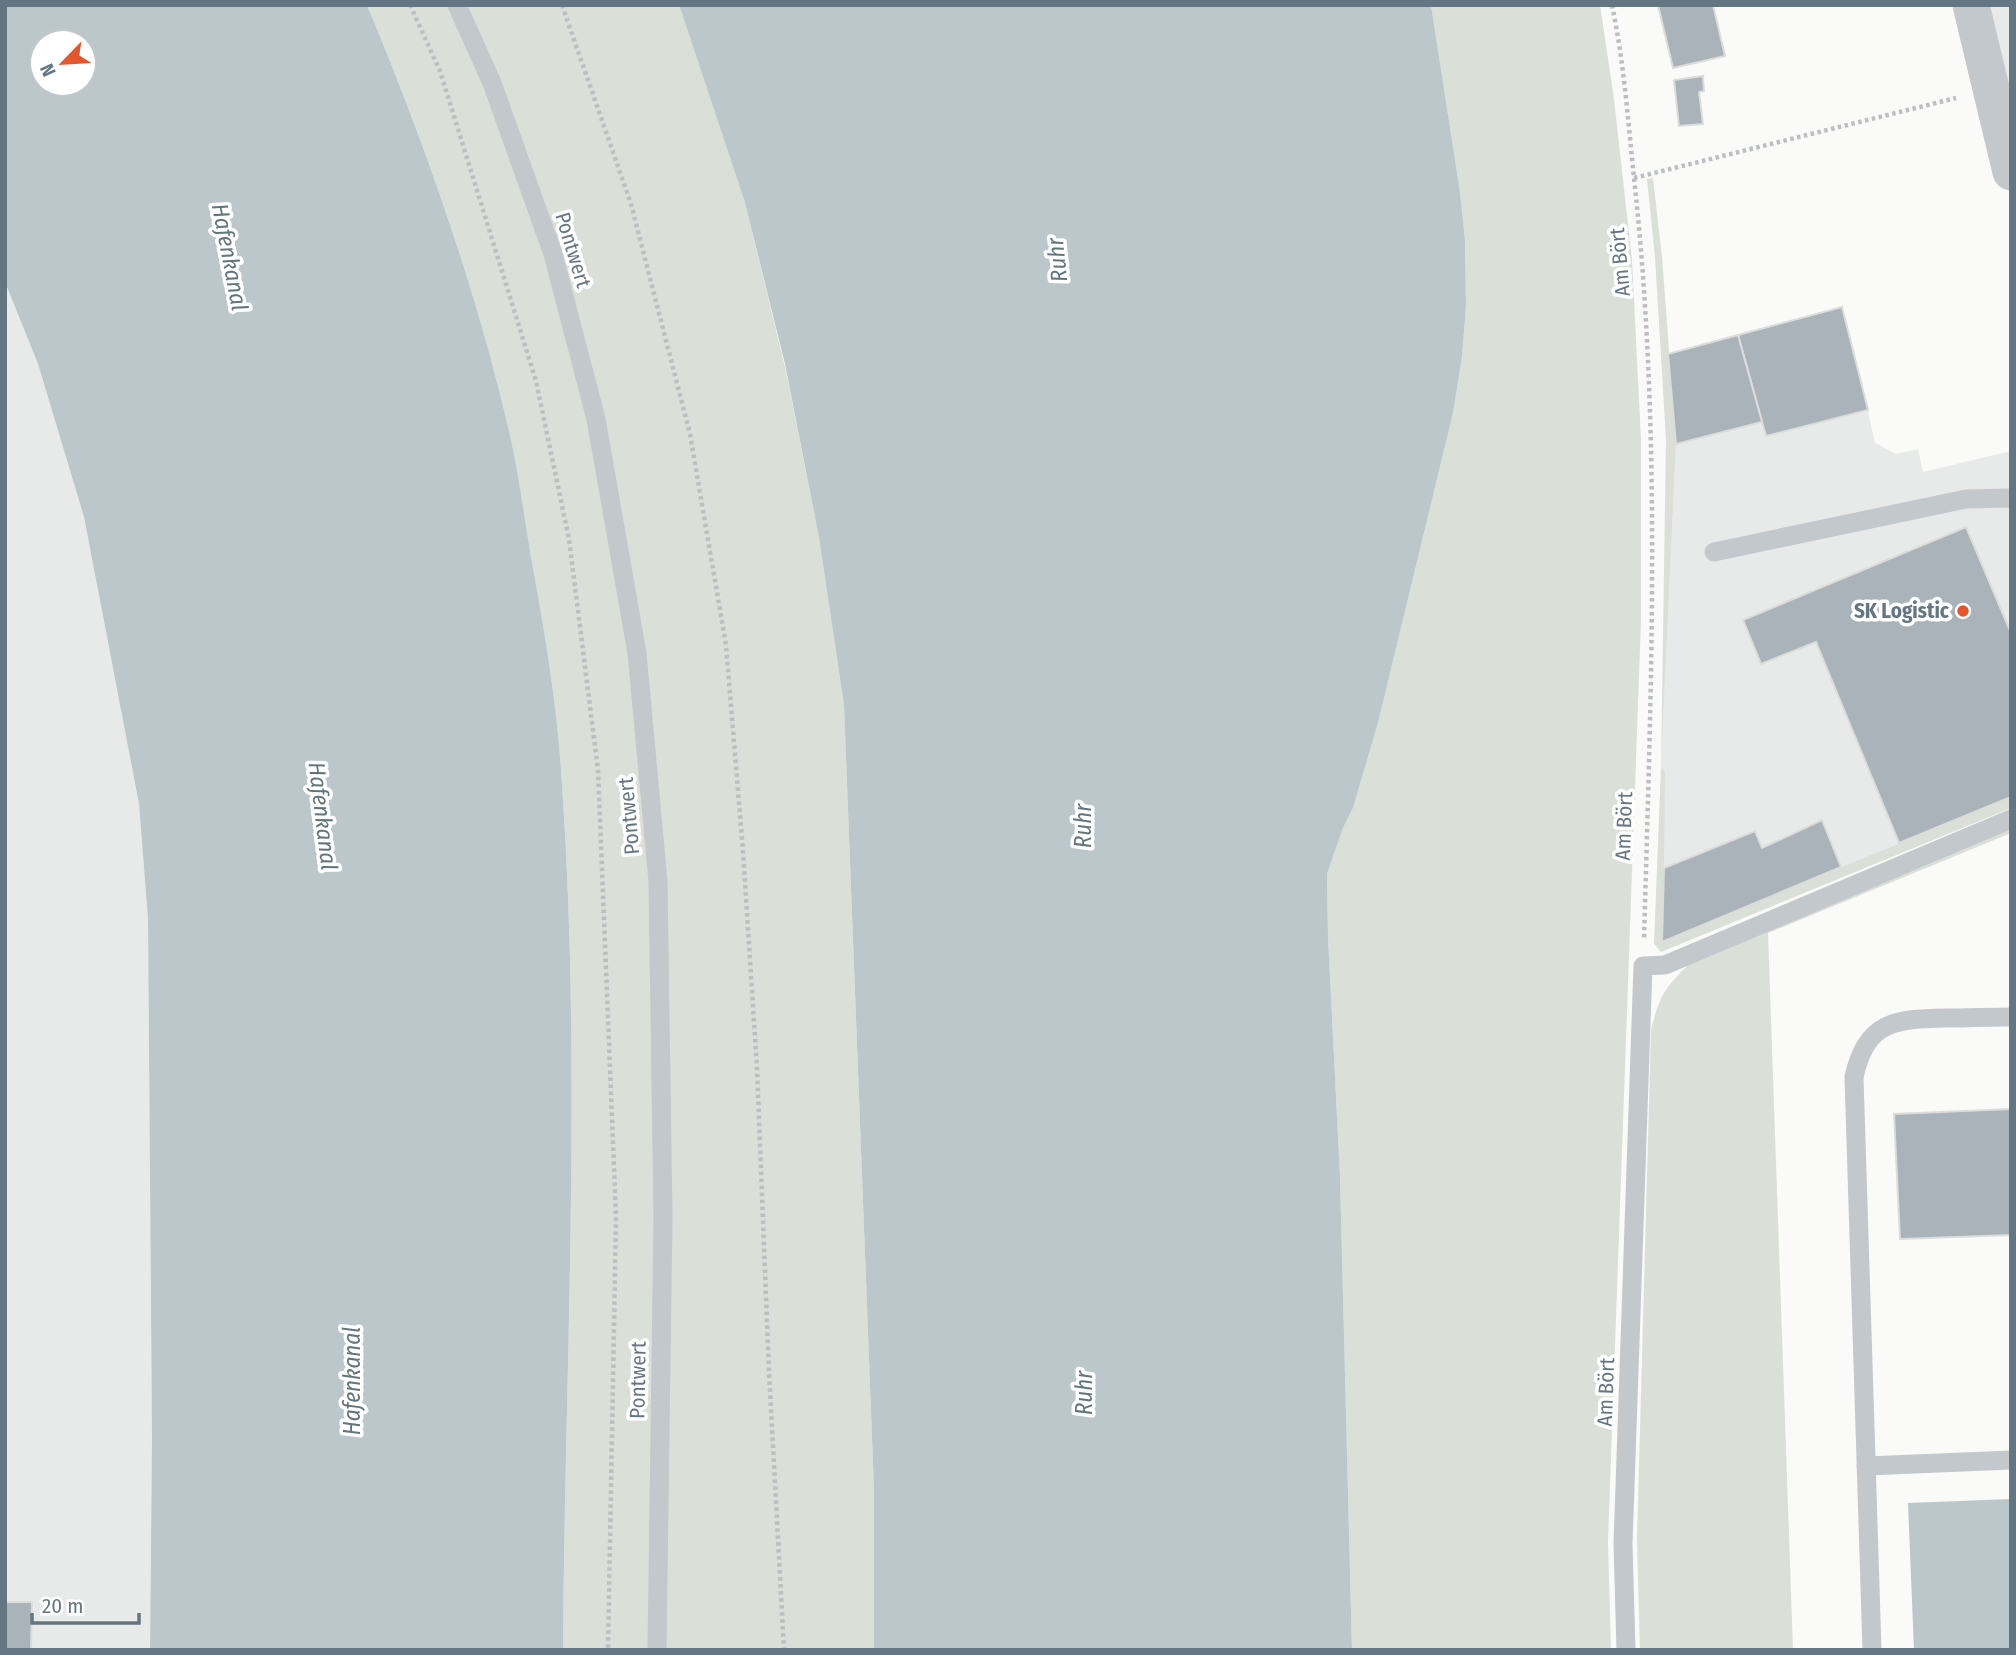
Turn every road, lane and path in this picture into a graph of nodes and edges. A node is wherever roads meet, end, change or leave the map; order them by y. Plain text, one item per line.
1 (410, 5) edge
2 (457, 5) edge
3 (562, 5) edge
4 (1612, 5) edge
5 (1971, 5) edge
6 (1992, 90) junction
7 (2011, 172) edge
8 (1634, 178) junction
9 (2010, 501) edge
10 (1714, 552) dead end
11 (2011, 819) edge
12 (1643, 966) junction
13 (2011, 1017) edge
14 (2011, 1460) edge
15 (1866, 1466) junction
16 (608, 1650) edge
17 (657, 1650) edge
18 (784, 1650) edge
19 (1626, 1650) edge
20 (1872, 1650) edge

1 - 16 path
2 - 17 lane, Pontwert
3 - 18 path
4 - 8 path, Am Bört
5 - 6 street
6 - 7 street
6 - 8 path
8 - 12 path, Am Bört
9 - 10 lane
11 - 12 lane
12 - 19 lane, Am Bört
13 - 15 lane
14 - 15 lane
15 - 20 lane

